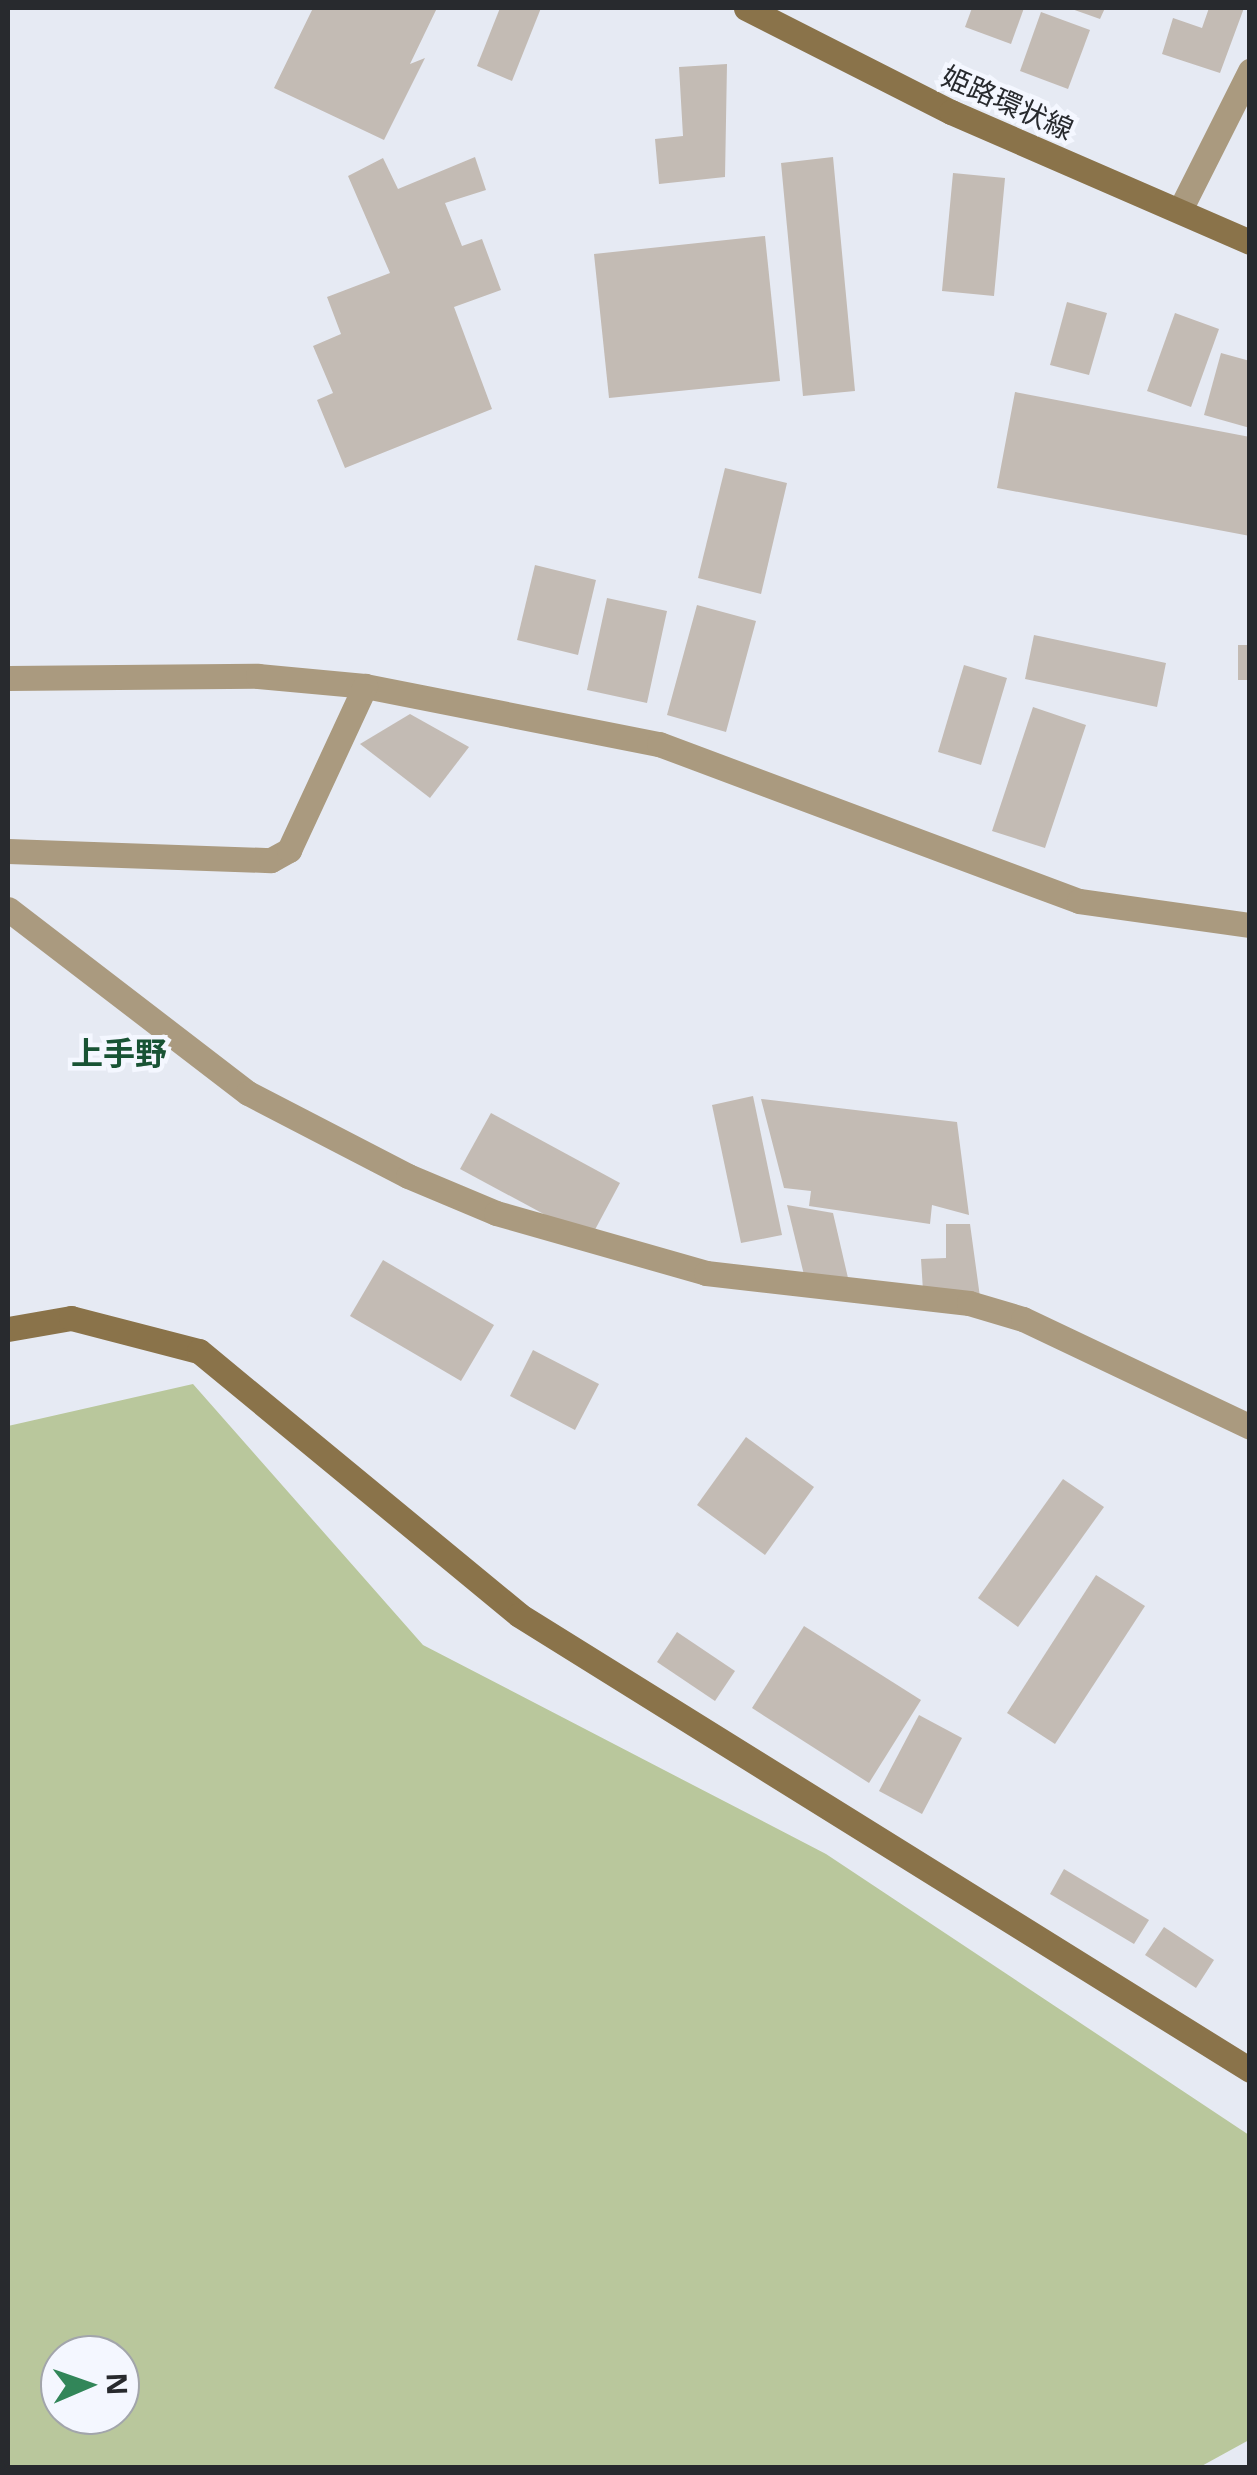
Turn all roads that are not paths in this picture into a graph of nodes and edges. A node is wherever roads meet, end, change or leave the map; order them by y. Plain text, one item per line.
1 (746, 8) edge
2 (1250, 71) edge
3 (1180, 210) junction
4 (1250, 242) edge
5 (8, 678) edge
6 (365, 686) junction
7 (8, 852) edge
8 (8, 910) edge
9 (1250, 925) edge
10 (8, 1329) edge
11 (1250, 1427) edge
12 (1250, 2070) edge

1 - 3 street, 姫路環状線
2 - 3 street
3 - 4 street, 姫路環状線
5 - 6 street
6 - 7 street
6 - 9 street
8 - 11 street
10 - 12 street

